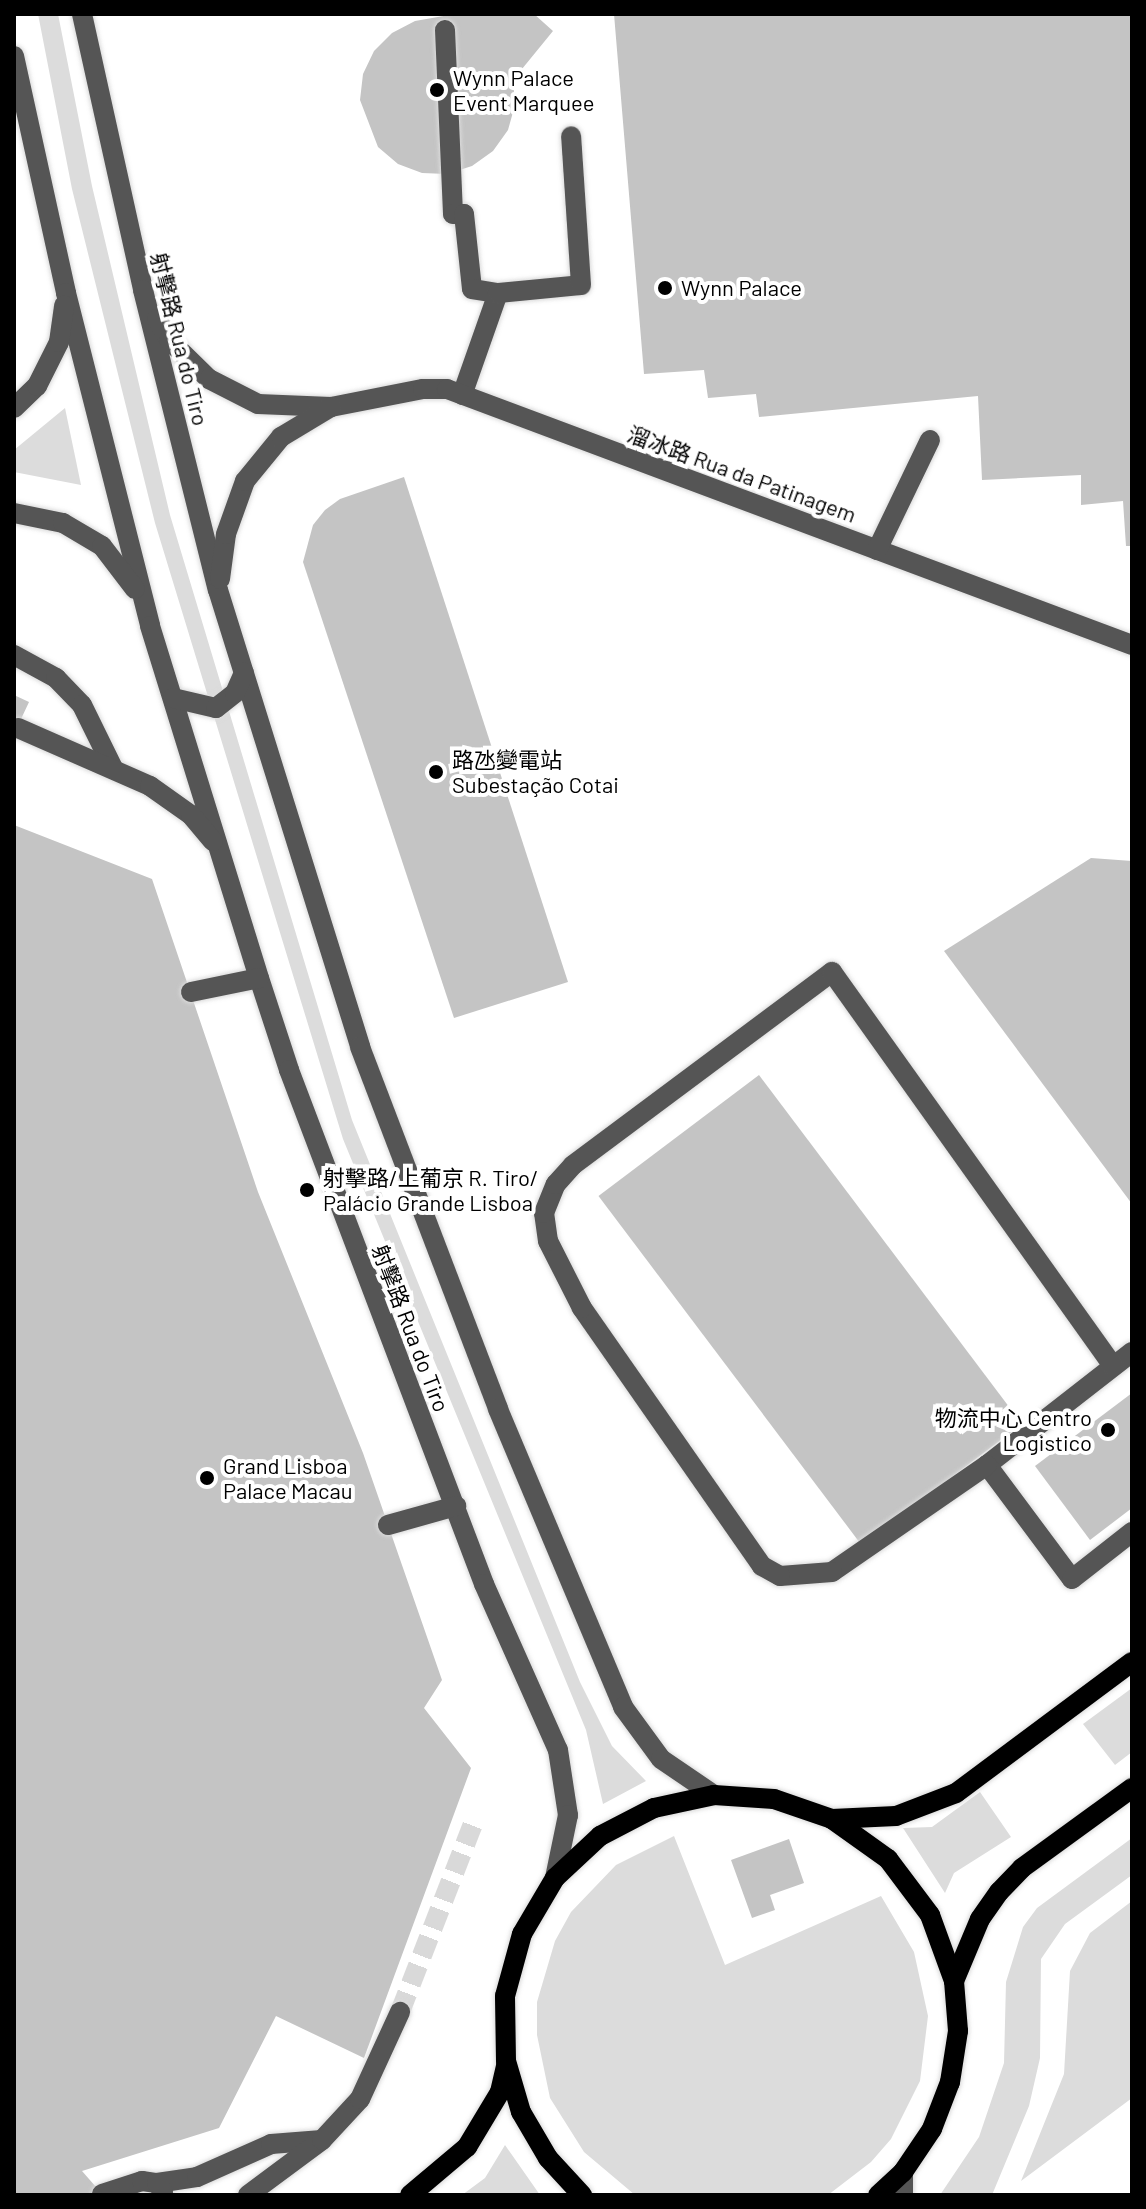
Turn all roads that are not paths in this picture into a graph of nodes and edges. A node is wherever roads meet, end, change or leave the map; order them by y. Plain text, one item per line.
1 (82, 14) edge
2 (445, 30) dead end
3 (14, 56) edge
4 (571, 136) dead end
5 (143, 290) junction
6 (66, 293) junction
7 (498, 293) junction
8 (462, 395) junction
9 (331, 407) junction
10 (14, 408) edge
11 (930, 440) dead end
12 (14, 513) edge
13 (877, 550) junction
14 (218, 590) junction
15 (150, 626) junction
16 (1132, 645) edge
17 (14, 655) edge
18 (244, 673) junction
19 (173, 698) junction
20 (18, 728) dead end
21 (114, 770) junction
22 (222, 854) junction
23 (259, 978) junction
24 (191, 992) dead end
25 (1132, 1352) edge
26 (1113, 1366) junction
27 (987, 1465) junction
28 (456, 1506) junction
29 (388, 1525) dead end
30 (1132, 1532) edge
31 (1132, 1662) edge
32 (1132, 1788) edge
33 (714, 1795) junction
34 (832, 1819) junction
35 (555, 1878) junction
36 (954, 1981) junction
37 (400, 2012) tunnel mouth
38 (506, 2061) junction
39 (322, 2140) junction
40 (903, 2172) junction
41 (161, 2189) edge
42 (102, 2194) edge
43 (248, 2195) edge
44 (410, 2195) edge
45 (582, 2195) edge
46 (878, 2195) edge
47 (903, 2195) edge

1 - 5 street, 射擊路 Rua do Tiro
2 - 7 street
3 - 6 street, 射擊路 Rua do Tiro
4 - 7 street
5 - 9 street, 溜冰路 Rua da Patinagem
5 - 14 street, 射擊路 Rua do Tiro
6 - 10 street
6 - 15 street, 射擊路 Rua do Tiro
7 - 8 street
8 - 9 street, 溜冰路 Rua da Patinagem
8 - 13 street, 溜冰路 Rua da Patinagem
9 - 14 street, 溜冰路 Rua da Patinagem
11 - 13 street
12 - 15 street
13 - 16 street, 溜冰路 Rua da Patinagem
14 - 18 street, 射擊路 Rua do Tiro
15 - 19 street, 射擊路 Rua do Tiro
17 - 21 street
18 - 19 street
18 - 33 street, 射擊路 Rua do Tiro
19 - 22 street, 射擊路 Rua do Tiro
20 - 21 street
21 - 22 street
22 - 23 street, 射擊路 Rua do Tiro
23 - 24 street
23 - 28 street, 射擊路 Rua do Tiro
25 - 26 street
26 - 27 street
26 - 27 street
27 - 30 street
28 - 29 street
28 - 35 street, 射擊路 Rua do Tiro
31 - 34 main road
32 - 36 main road
33 - 34 main road
33 - 35 main road
34 - 36 main road
35 - 38 main road
36 - 40 main road
37 - 39 street
38 - 44 main road
38 - 45 main road
39 - 41 street
39 - 43 street
40 - 46 main road
40 - 47 street
41 - 42 street

